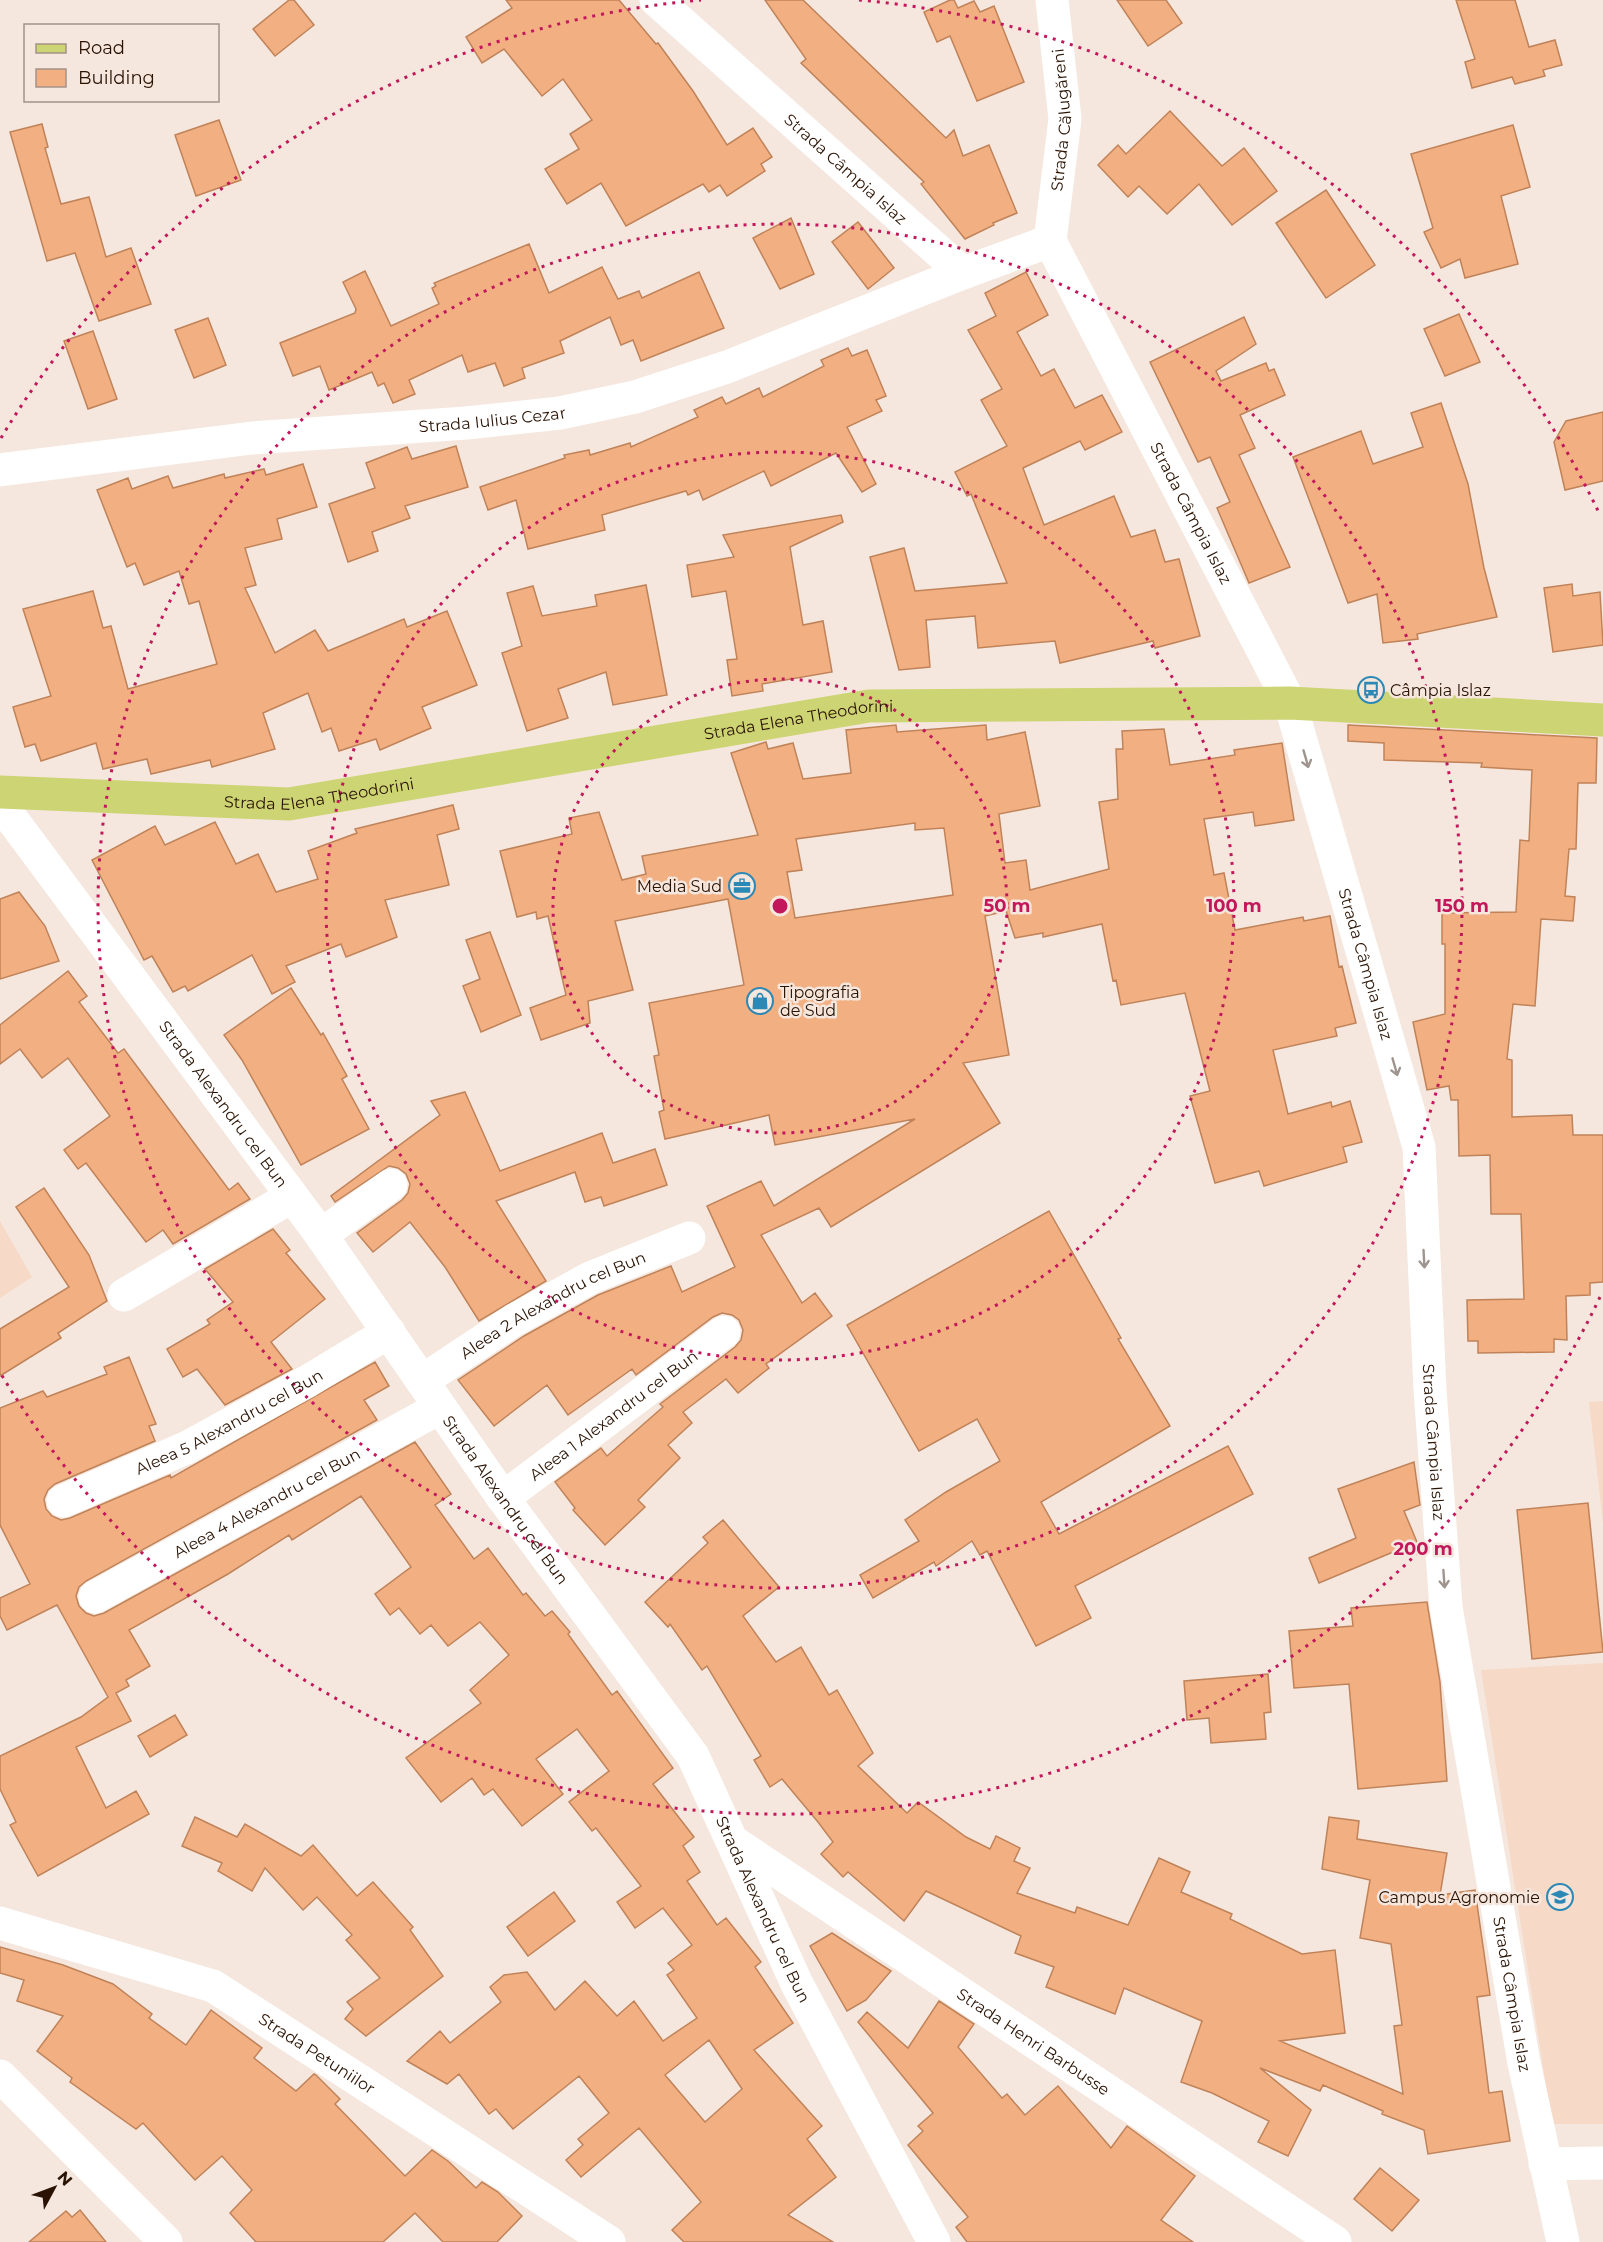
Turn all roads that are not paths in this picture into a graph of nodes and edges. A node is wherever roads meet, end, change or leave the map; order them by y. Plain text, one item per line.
1 (656, 0) edge
2 (1052, 0) edge
3 (1050, 241) junction
4 (963, 273) junction
5 (0, 470) edge
6 (1290, 702) junction
7 (1603, 720) edge
8 (0, 792) edge
9 (0, 804) edge
10 (391, 1185) dead end
11 (291, 1197) junction
12 (321, 1235) junction
13 (689, 1238) dead end
14 (124, 1295) dead end
15 (389, 1332) junction
16 (724, 1332) dead end
17 (431, 1395) junction
18 (503, 1498) junction
19 (63, 1501) dead end
20 (95, 1597) dead end
21 (732, 1841) junction
22 (0, 1923) edge
23 (0, 2076) edge
24 (1603, 2163) edge
25 (1545, 2164) junction
26 (166, 2242) edge
27 (609, 2242) edge
28 (934, 2242) edge
29 (1335, 2242) edge
30 (1563, 2242) edge

1 - 4 street, Strada Câmpia Islaz
2 - 3 street, Strada Călugăreni
3 - 4 street
3 - 6 street, Strada Câmpia Islaz
4 - 5 street, Strada Iulius Cezar
6 - 7 main road, Strada Elena Theodorini
6 - 8 main road, Strada Elena Theodorini
6 -> 25 street, Strada Câmpia Islaz
9 - 11 street, Strada Alexandru cel Bun
10 - 12 street
11 - 12 street, Strada Alexandru cel Bun
11 - 14 street
12 - 15 street, Strada Alexandru cel Bun
13 - 17 street, Aleea 2 Alexandru cel Bun
15 - 17 street, Strada Alexandru cel Bun
15 - 19 street, Aleea 5 Alexandru cel Bun
16 - 18 street, Aleea 1 Alexandru cel Bun
17 - 18 street, Strada Alexandru cel Bun
17 - 20 street, Aleea 4 Alexandru cel Bun
18 - 21 street, Strada Alexandru cel Bun
21 - 28 street, Strada Alexandru cel Bun
21 - 29 street, Strada Henri Barbusse
22 - 27 street, Strada Petuniilor
23 - 26 street
24 - 25 street
25 - 30 street, Strada Câmpia Islaz

